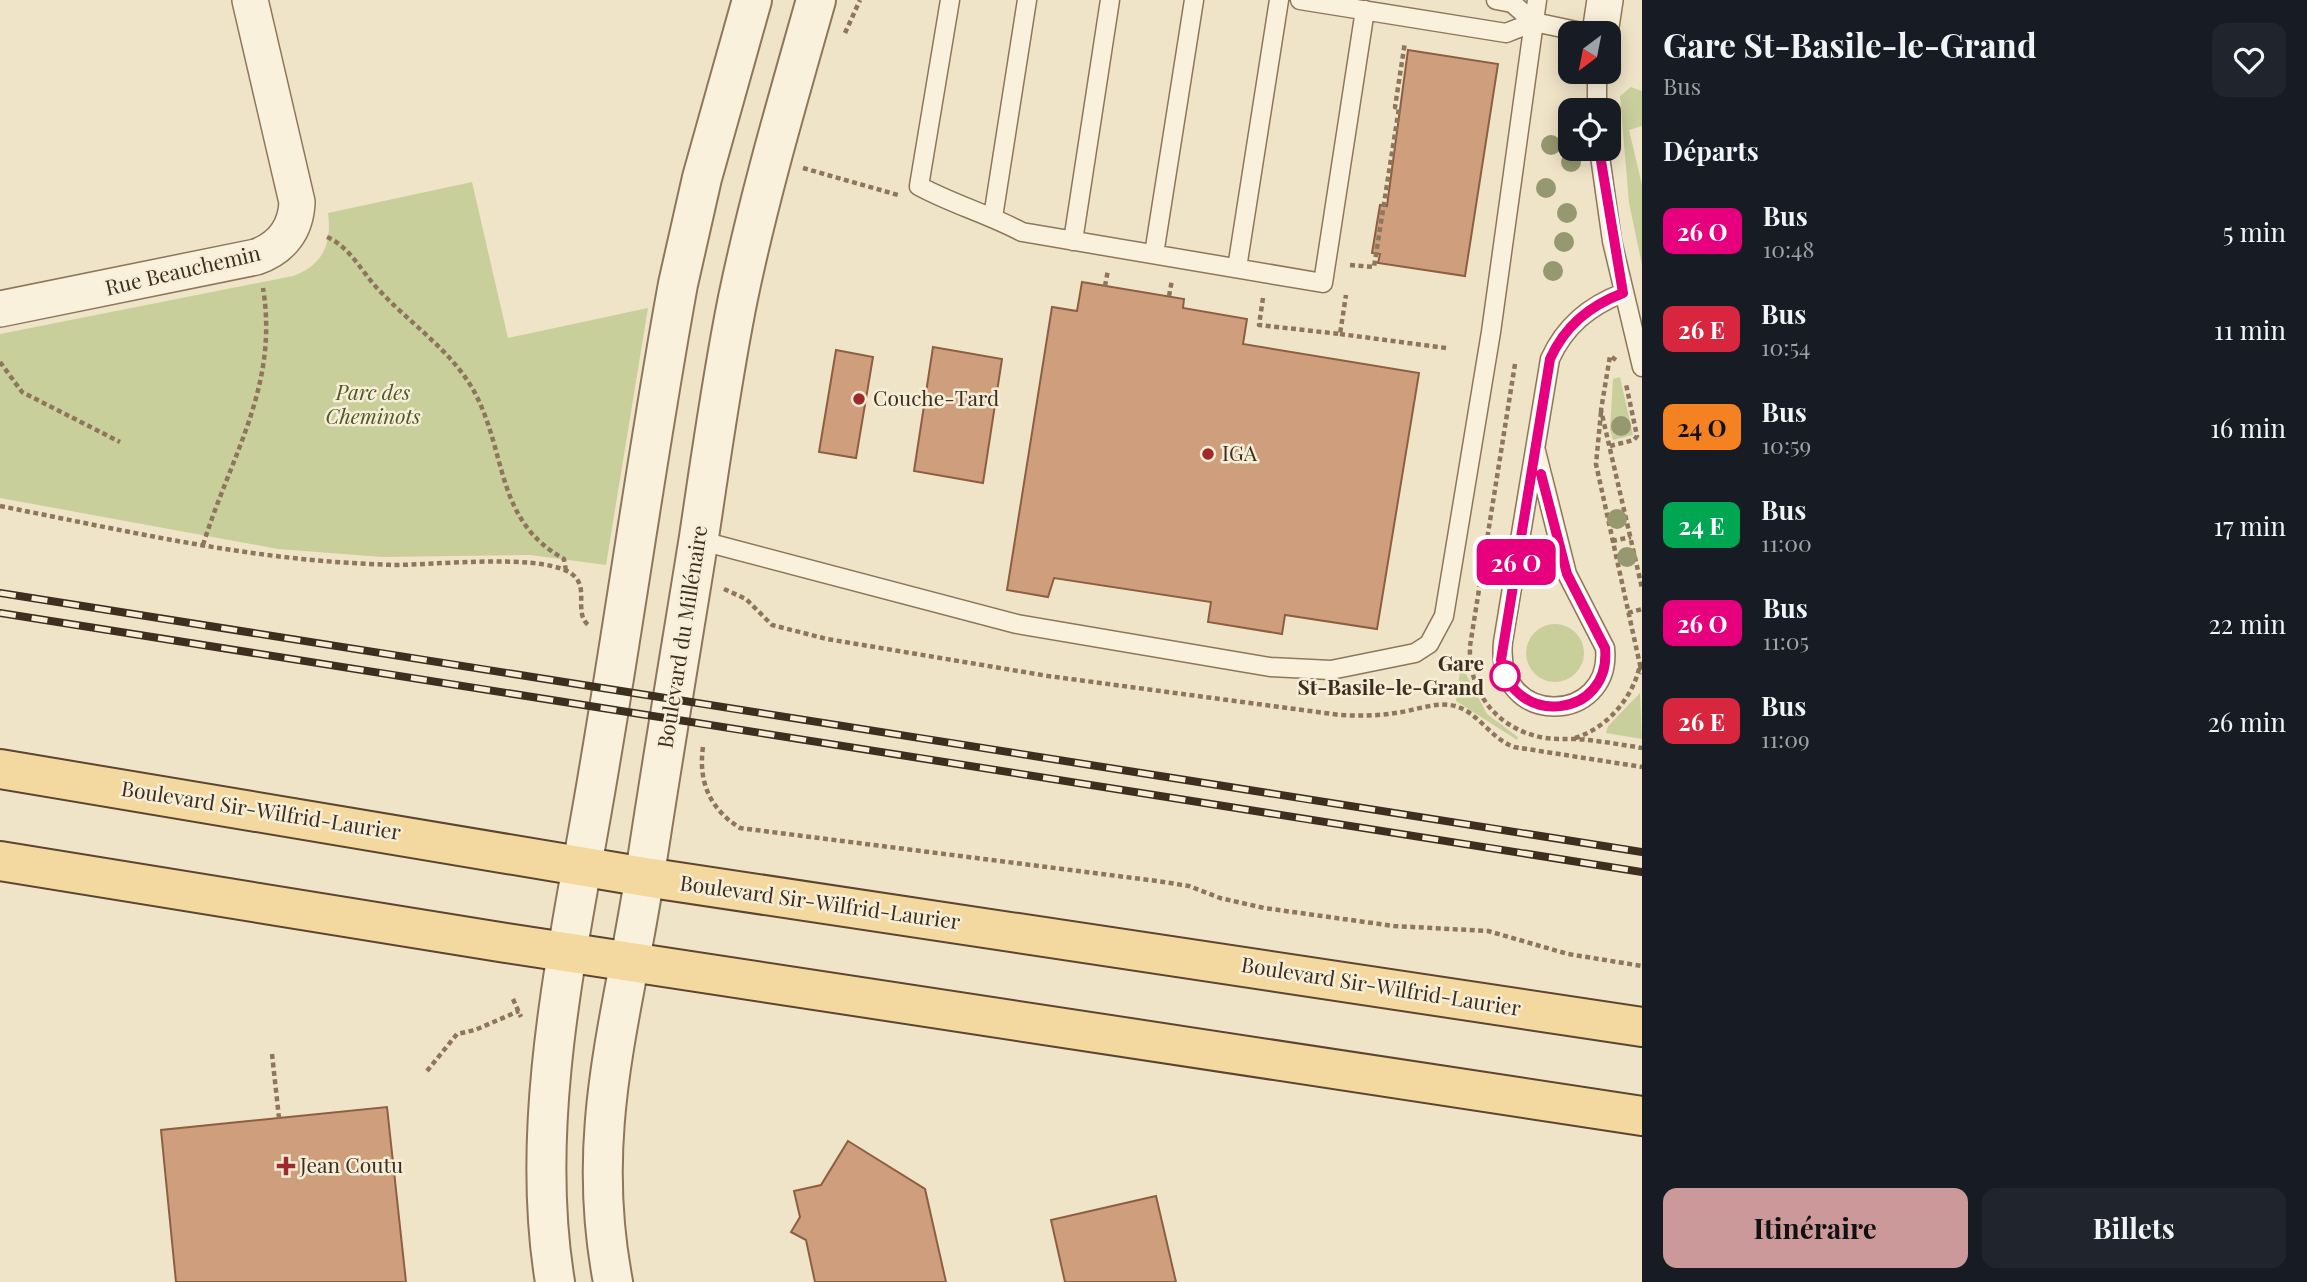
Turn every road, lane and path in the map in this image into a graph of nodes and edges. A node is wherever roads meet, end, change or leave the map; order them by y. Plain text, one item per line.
1 (250, 0) edge
2 (752, 0) edge
3 (816, 0) edge
4 (950, 0) edge
5 (1027, 0) edge
6 (1110, 0) edge
7 (1194, 0) edge
8 (1279, 0) edge
9 (1300, 0) edge
10 (1496, 0) edge
11 (1537, 0) edge
12 (1605, 0) edge
13 (1365, 10) junction
14 (1602, 21) edge
15 (1534, 22) junction
16 (1558, 27) edge
17 (1600, 161) edge
18 (993, 217) junction
19 (327, 237) dead end
20 (1073, 241) junction
21 (1154, 254) junction
22 (1108, 266) dead end
23 (1237, 268) junction
24 (1172, 276) dead end
25 (1105, 286) dead end
26 (263, 288) dead end
27 (1623, 293) junction
28 (1169, 296) dead end
29 (0, 309) edge
30 (1637, 323) edge
31 (1340, 334) dead end
32 (1446, 348) dead end
33 (0, 362) edge
34 (1642, 367) edge
35 (1621, 369) dead end
36 (1624, 377) dead end
37 (1601, 410) junction
38 (120, 442) dead end
39 (1610, 446) junction
40 (1536, 451) junction
41 (0, 506) edge
42 (1630, 537) junction
43 (698, 540) junction
44 (1612, 541) junction
45 (203, 545) junction
46 (566, 571) junction
47 (1642, 588) edge
48 (724, 589) dead end
49 (1642, 609) edge
50 (1628, 613) junction
51 (594, 628) dead end
52 (1640, 665) dead end
53 (704, 741) dead end
54 (1642, 767) edge
55 (0, 769) edge
56 (0, 861) edge
57 (583, 866) junction
58 (645, 877) junction
59 (569, 951) junction
60 (630, 961) junction
61 (1642, 966) edge
62 (519, 1011) dead end
63 (1642, 1027) edge
64 (272, 1054) dead end
65 (427, 1071) dead end
66 (1642, 1116) edge
67 (279, 1118) dead end
68 (555, 1282) edge
69 (613, 1282) edge

1 - 29 street, Rue Beauchemin
2 - 57 street
3 - 43 street, Boulevard du Millénaire
4 - 18 lane
5 - 18 lane
6 - 20 lane
7 - 21 lane
8 - 23 lane
9 - 13 lane
10 - 15 lane
11 - 15 lane
12 - 14 street
13 - 15 lane
13 - 23 lane
15 - 16 lane
15 - 43 lane
17 - 27 lane
18 - 20 lane
19 - 46 path
20 - 21 lane
21 - 23 lane
22 - 25 path
24 - 28 path
26 - 45 path
27 - 30 lane
27 - 40 lane
30 - 34 lane
31 - 32 path
33 - 38 path
35 - 37 path
36 - 39 path
37 - 39 path
37 - 44 path
39 - 42 path
40 - 40 lane
41 - 45 path
42 - 44 path
42 - 47 path
43 - 58 street, Boulevard du Millénaire
44 - 50 path
45 - 46 path
46 - 51 path
48 - 54 path
49 - 50 path
50 - 52 path
53 - 61 path
55 - 57 main road, Boulevard Sir-Wilfrid-Laurier
56 - 59 main road
57 - 58 main road, Boulevard Sir-Wilfrid-Laurier
57 - 59 street
58 - 60 street, Boulevard du Millénaire
58 - 63 main road, Boulevard Sir-Wilfrid-Laurier
59 - 60 main road
59 - 68 street
60 - 66 main road
60 - 69 street, Boulevard du Millénaire
62 - 65 path
64 - 67 path

